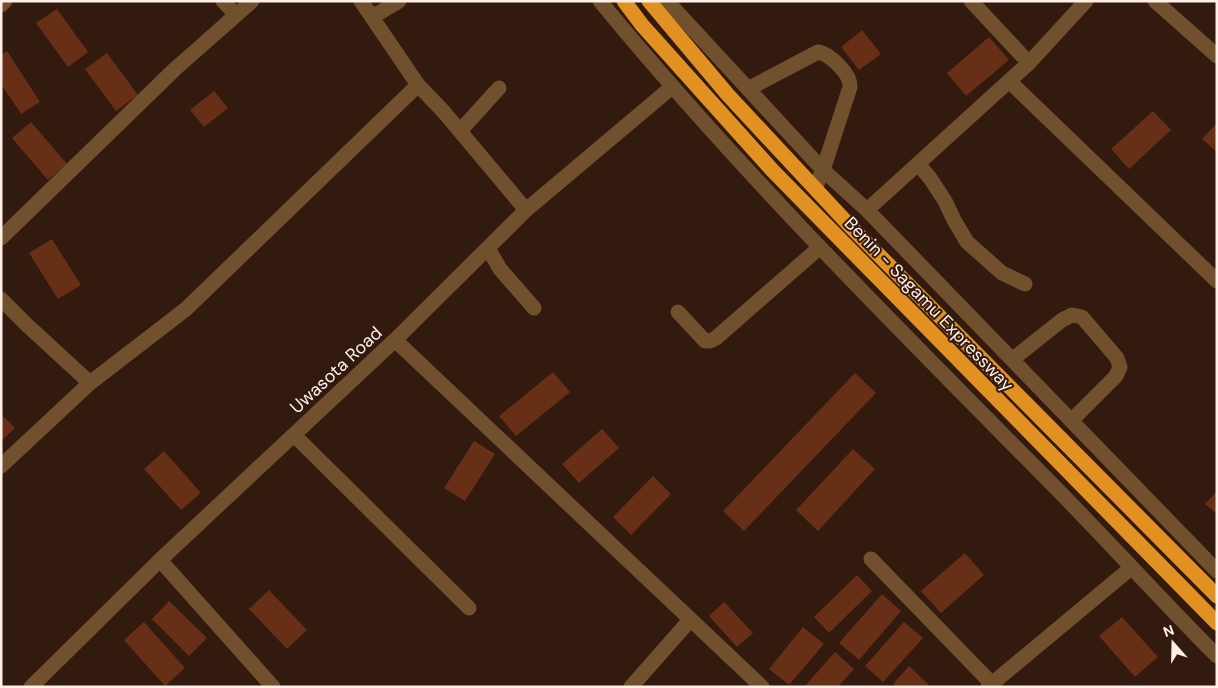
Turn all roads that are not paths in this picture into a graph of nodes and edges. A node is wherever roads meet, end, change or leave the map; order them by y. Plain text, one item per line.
1 (5, 1) edge
2 (223, 1) edge
3 (252, 1) edge
4 (361, 1) edge
5 (399, 1) edge
6 (600, 1) edge
7 (624, 1) edge
8 (649, 1) edge
9 (668, 1) edge
10 (972, 1) edge
11 (1086, 1) edge
12 (1155, 1) edge
13 (1, 5) edge
14 (236, 15) junction
15 (372, 17) junction
16 (1217, 56) edge
17 (1030, 63) junction
18 (1009, 81) junction
19 (418, 85) junction
20 (672, 87) junction
21 (498, 88) dead end
22 (748, 89) junction
23 (460, 131) junction
24 (918, 164) junction
25 (823, 170) junction
26 (814, 188) junction
27 (526, 210) junction
28 (867, 210) junction
29 (1, 238) edge
30 (488, 248) junction
31 (819, 248) junction
32 (1217, 281) edge
33 (1025, 284) dead end
34 (1, 299) edge
35 (534, 308) dead end
36 (678, 312) dead end
37 (395, 340) junction
38 (1013, 359) junction
39 (90, 383) junction
40 (1072, 420) junction
41 (294, 435) junction
42 (1, 466) edge
43 (871, 559) dead end
44 (160, 560) junction
45 (1131, 568) junction
46 (1217, 570) edge
47 (1217, 596) edge
48 (469, 608) dead end
49 (690, 620) junction
50 (1217, 623) edge
51 (1217, 656) edge
52 (35, 685) edge
53 (991, 686) edge
54 (273, 687) edge
55 (630, 687) edge
56 (762, 687) edge

1 - 13 street
2 - 14 street
3 - 14 street
4 - 15 street
5 - 15 street
6 - 20 street
7 - 50 highway, Benin - Sagamu Expressway
8 - 26 highway
9 - 22 street
10 - 17 street
11 - 17 street
12 - 16 street
14 - 29 street
15 - 19 street
17 - 18 street
18 - 24 street
18 - 32 street
19 - 23 street
19 - 39 street
20 - 27 street, Uwasota Road
20 - 31 street
21 - 23 street
22 - 25 street
22 - 25 street
23 - 27 street
24 - 28 street
24 - 33 street
25 - 26 street
25 - 28 street
26 - 47 highway
27 - 30 street, Uwasota Road
28 - 38 street
30 - 35 street
30 - 37 street, Uwasota Road
31 - 36 street
31 - 45 street
34 - 39 street
37 - 41 street, Uwasota Road
37 - 49 street
38 - 40 street
38 - 40 street
39 - 42 street
40 - 46 street
41 - 44 street, Uwasota Road
41 - 48 street
43 - 53 street
44 - 52 street, Uwasota Road
44 - 54 street
45 - 51 street
45 - 53 street
49 - 55 street
49 - 56 street

